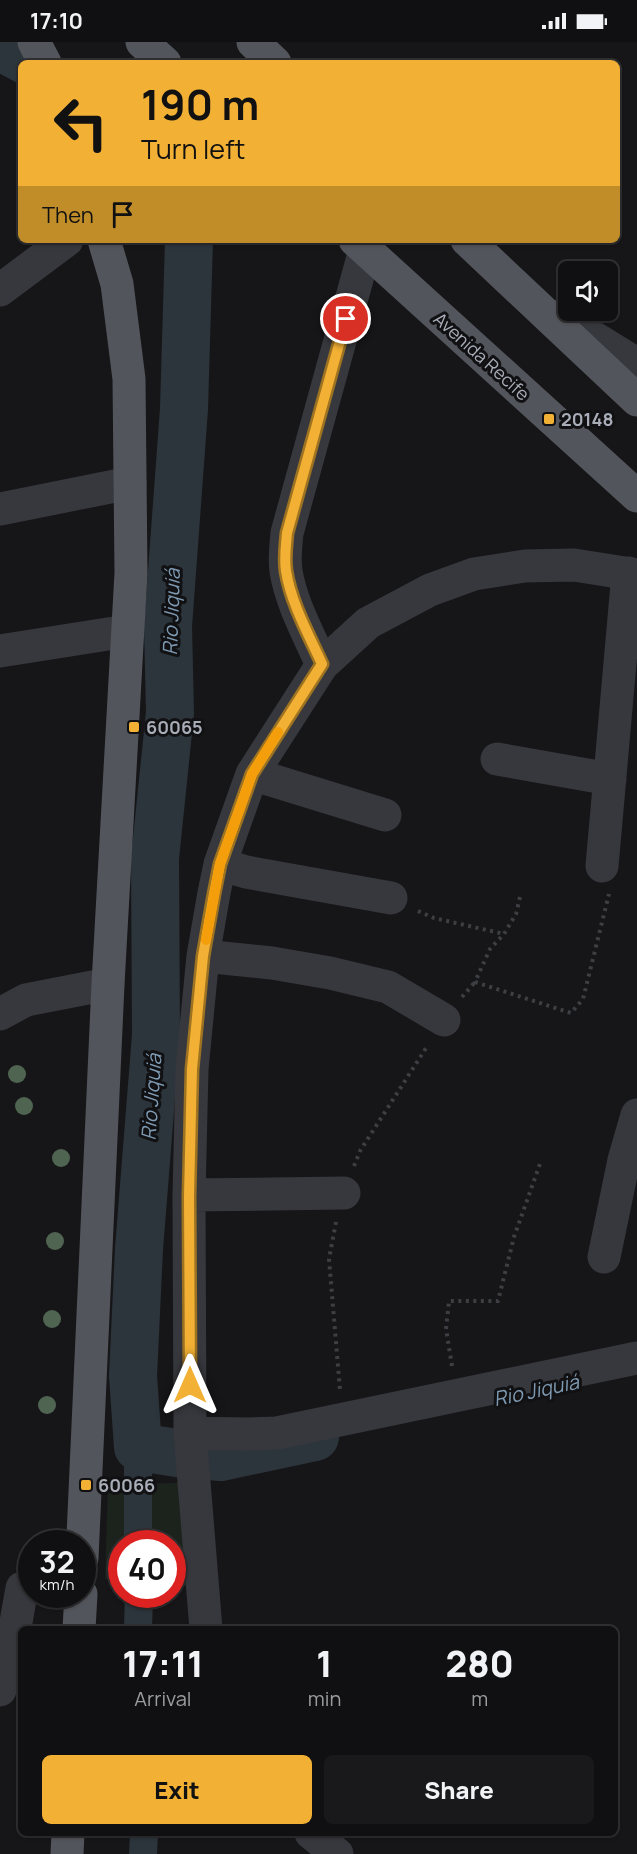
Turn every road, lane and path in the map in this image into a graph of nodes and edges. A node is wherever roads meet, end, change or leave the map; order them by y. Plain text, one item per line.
1 (34, 42) edge
2 (142, 42) edge
3 (253, 42) edge
4 (43, 60) edge
5 (162, 60) edge
6 (272, 60) edge
7 (63, 243) edge
8 (105, 243) edge
9 (470, 243) edge
10 (360, 245) edge
11 (0, 290) edge
12 (530, 298) junction
13 (571, 337) junction
14 (637, 364) edge
15 (637, 381) edge
16 (637, 399) edge
17 (130, 483) junction
18 (637, 496) edge
19 (0, 509) edge
20 (633, 574) edge
21 (127, 631) junction
22 (0, 651) edge
23 (322, 664) junction
24 (497, 759) dead end
25 (252, 774) junction
26 (610, 779) junction
27 (385, 815) dead end
28 (220, 864) junction
29 (603, 866) joint
30 (520, 897) dead end
31 (391, 898) joint
32 (504, 934) junction
33 (203, 956) junction
34 (108, 984) junction
35 (0, 1014) edge
36 (444, 1020) dead end
37 (637, 1115) edge
38 (541, 1161) dead end
39 (344, 1193) dead end
40 (189, 1196) junction
41 (604, 1257) dead end
42 (637, 1358) edge
43 (456, 1396) junction
44 (192, 1450) junction
45 (83, 1530) edge
46 (19, 1608) edge
47 (80, 1608) edge
48 (79, 1626) edge
49 (206, 1626) edge
50 (6, 1644) edge
51 (0, 1690) edge
52 (68, 1836) edge
53 (314, 1836) edge
54 (67, 1854) edge
55 (337, 1854) edge

1 - 4 main road
2 - 5 main road
3 - 6 main road
7 - 11 street
8 - 17 main road
9 - 12 main road
10 - 18 main road, Avenida Recife
10 - 23 street
12 - 13 main road
12 - 14 street
13 - 15 main road
13 - 16 main road
17 - 19 street
17 - 21 main road
20 - 23 street
20 - 26 street
21 - 22 street
21 - 34 main road
23 - 25 street
24 - 26 street
25 - 27 street
25 - 28 street
26 - 29 street
28 - 31 street
28 - 33 street
29 - 32 path
30 - 32 path
31 - 32 path
33 - 36 street
33 - 40 street
34 - 35 street
34 - 45 main road
37 - 41 street
38 - 43 path
39 - 40 street
40 - 44 street
42 - 43 street
43 - 44 street
44 - 49 street
46 - 50 street
47 - 48 main road
50 - 51 street
52 - 54 main road
53 - 55 street

